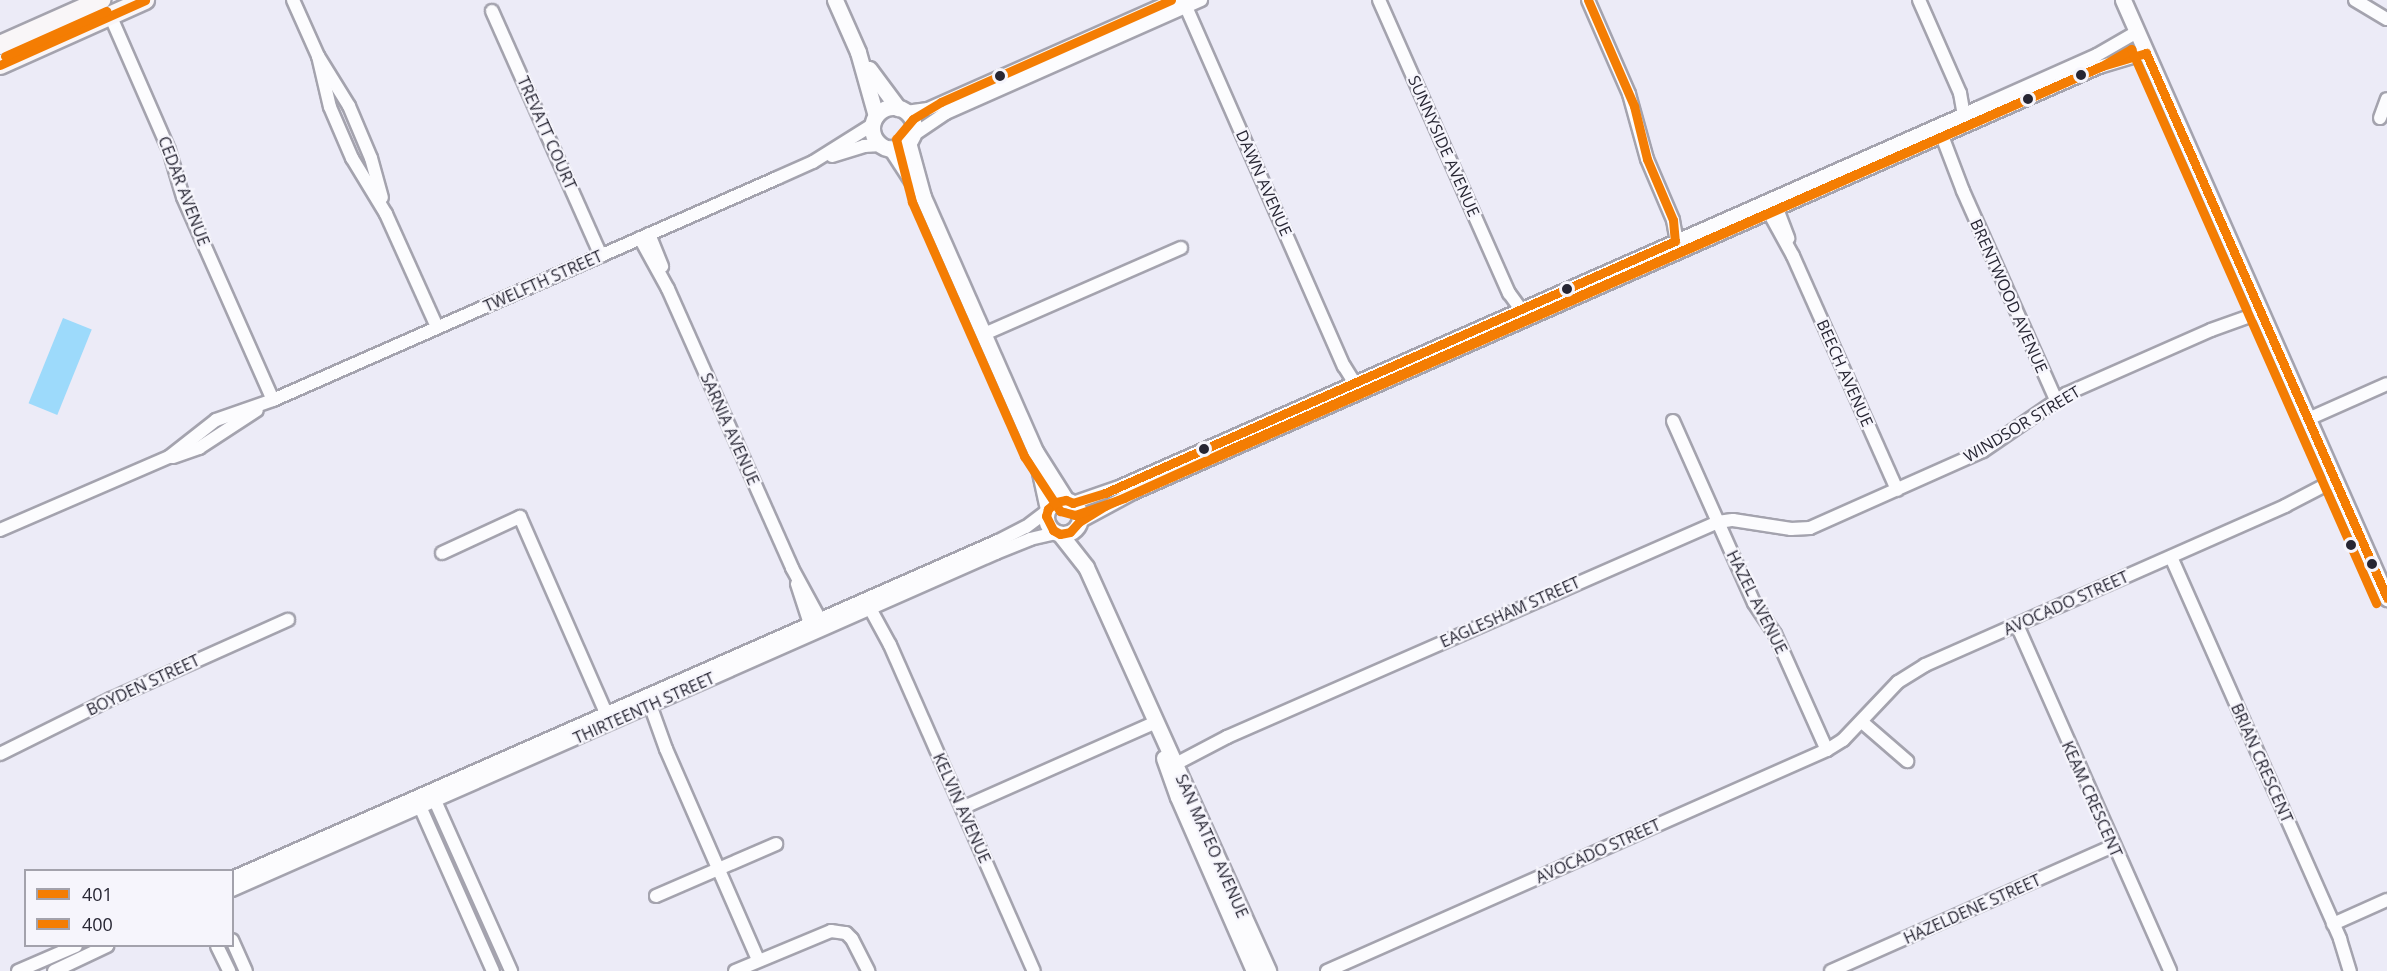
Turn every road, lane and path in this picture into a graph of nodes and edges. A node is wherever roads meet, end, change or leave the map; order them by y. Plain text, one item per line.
1 (145, 0) edge
2 (293, 0) edge
3 (835, 0) edge
4 (1174, 0) edge
5 (1201, 0) edge
6 (1379, 0) edge
7 (1588, 0) edge
8 (1919, 0) edge
9 (2123, 0) edge
10 (2355, 0) edge
11 (1185, 3) edge
12 (106, 8) edge
13 (77, 9) edge
14 (492, 11) dead end
15 (2387, 19) edge
16 (2137, 32) junction
17 (0, 45) edge
18 (858, 52) junction
19 (2146, 53) junction
20 (318, 56) junction
21 (0, 65) edge
22 (2387, 99) edge
23 (902, 110) junction
24 (1971, 117) junction
25 (2380, 118) dead end
26 (874, 121) junction
27 (1936, 132) junction
28 (910, 139) junction
29 (886, 147) junction
30 (813, 162) junction
31 (923, 197) junction
32 (1771, 205) junction
33 (386, 214) junction
34 (645, 236) junction
35 (1683, 244) junction
36 (1181, 248) dead end
37 (601, 256) junction
38 (2259, 309) junction
39 (1519, 316) junction
40 (437, 327) junction
41 (984, 334) junction
42 (2387, 384) edge
43 (1354, 389) junction
44 (273, 399) junction
45 (2056, 400) junction
46 (2308, 418) junction
47 (1673, 421) dead end
48 (1035, 451) junction
49 (2337, 484) junction
50 (1897, 490) junction
51 (1070, 501) junction
52 (1048, 510) junction
53 (1718, 522) junction
54 (1078, 524) junction
55 (1800, 529) joint
56 (0, 530) edge
57 (1059, 533) junction
58 (442, 553) dead end
59 (2171, 557) junction
60 (1086, 567) junction
61 (2387, 597) edge
62 (871, 602) junction
63 (288, 620) dead end
64 (2017, 625) junction
65 (817, 626) junction
66 (645, 702) junction
67 (608, 718) junction
68 (1862, 722) junction
69 (1154, 723) junction
70 (1827, 750) junction
71 (0, 754) edge
72 (1906, 761) dead end
73 (1170, 763) junction
74 (433, 796) junction
75 (418, 802) junction
76 (962, 808) junction
77 (776, 844) dead end
78 (2113, 846) junction
79 (719, 869) junction
80 (234, 877) edge
81 (234, 889) edge
82 (656, 896) dead end
83 (2387, 900) edge
84 (2333, 924) junction
85 (234, 944) edge
86 (72, 947) edge
87 (103, 947) edge
88 (218, 947) edge
89 (758, 960) junction
90 (18, 971) edge
91 (54, 971) edge
92 (229, 971) edge
93 (246, 971) edge
94 (493, 971) edge
95 (511, 971) edge
96 (735, 971) edge
97 (868, 971) edge
98 (1035, 971) edge
99 (1254, 971) edge
100 (1268, 971) edge
101 (1327, 971) edge
102 (1830, 971) edge
103 (2170, 971) edge
104 (2350, 971) edge

1 - 12 main road
2 - 20 street
3 - 18 street
4 - 23 street
5 - 11 street
6 - 39 street, SUNNYSIDE AVENUE
7 - 35 street
8 - 24 street
9 - 16 street
10 - 15 street
11 - 28 street
11 - 43 street, DAWN AVENUE
12 - 13 main road
12 - 44 street, CEDAR AVENUE
13 - 17 main road
13 - 21 main road
14 - 37 street, TREVATT COURT
16 - 19 street
16 - 24 street
18 - 23 street
18 - 26 street
19 - 24 street
19 - 38 street
20 - 33 street
20 - 33 street
22 - 25 street
23 - 26 street
23 - 28 street
24 - 27 street
26 - 29 street
26 - 30 street, TWELFTH STREET
27 - 32 street
27 - 45 street, BRENTWOOD AVENUE
28 - 29 street
28 - 31 street
29 - 30 street, TWELFTH STREET
29 - 31 street
30 - 34 street, TWELFTH STREET
31 - 41 street
32 - 35 street
32 - 50 street, BEECH AVENUE
33 - 40 street
34 - 37 street, TWELFTH STREET
34 - 65 street, SARNIA AVENUE
35 - 39 street
36 - 41 street
37 - 40 street, TWELFTH STREET
38 - 45 street, WINDSOR STREET
38 - 46 street
39 - 43 street
40 - 44 street, TWELFTH STREET
41 - 48 street
42 - 46 street
43 - 51 street
43 - 54 street
44 - 56 street, TWELFTH STREET
45 - 50 street, WINDSOR STREET
46 - 49 street
47 - 53 street, HAZEL AVENUE
48 - 51 street
48 - 52 street
49 - 59 street, AVOCADO STREET
49 - 61 street
50 - 55 street, WINDSOR STREET
51 - 52 street
51 - 54 street
52 - 57 street
52 - 62 street, THIRTEENTH STREET
53 - 55 street, EAGLESHAM STREET
53 - 70 street, HAZEL AVENUE
53 - 73 street, EAGLESHAM STREET
54 - 57 street
54 - 60 street, SAN MATEO AVENUE
57 - 60 street, SAN MATEO AVENUE
57 - 62 street, THIRTEENTH STREET
58 - 67 street
59 - 64 street, AVOCADO STREET
59 - 84 street, BRIAN CRESCENT
60 - 69 street, SAN MATEO AVENUE
62 - 65 street, THIRTEENTH STREET
62 - 76 street, KELVIN AVENUE
63 - 71 street, BOYDEN STREET
64 - 68 street, AVOCADO STREET
64 - 78 street, KEAM CRESCENT
65 - 66 street, THIRTEENTH STREET
66 - 67 street, THIRTEENTH STREET
66 - 79 street
67 - 74 street, THIRTEENTH STREET
68 - 70 street, AVOCADO STREET
68 - 72 street
69 - 73 street, SAN MATEO AVENUE
69 - 76 street
70 - 101 street, AVOCADO STREET
73 - 99 street, SAN MATEO AVENUE
73 - 100 street, SAN MATEO AVENUE
74 - 75 street, THIRTEENTH STREET
74 - 95 street
75 - 80 street, THIRTEENTH STREET
75 - 81 street, THIRTEENTH STREET
75 - 94 street
76 - 98 street, KELVIN AVENUE
77 - 79 street
78 - 102 street, HAZELDENE STREET
78 - 103 street, KEAM CRESCENT
79 - 82 street
79 - 89 street
83 - 84 street
84 - 104 street, BRIAN CRESCENT
85 - 93 street
86 - 90 street
87 - 91 street
88 - 92 street
89 - 96 street
89 - 97 street

